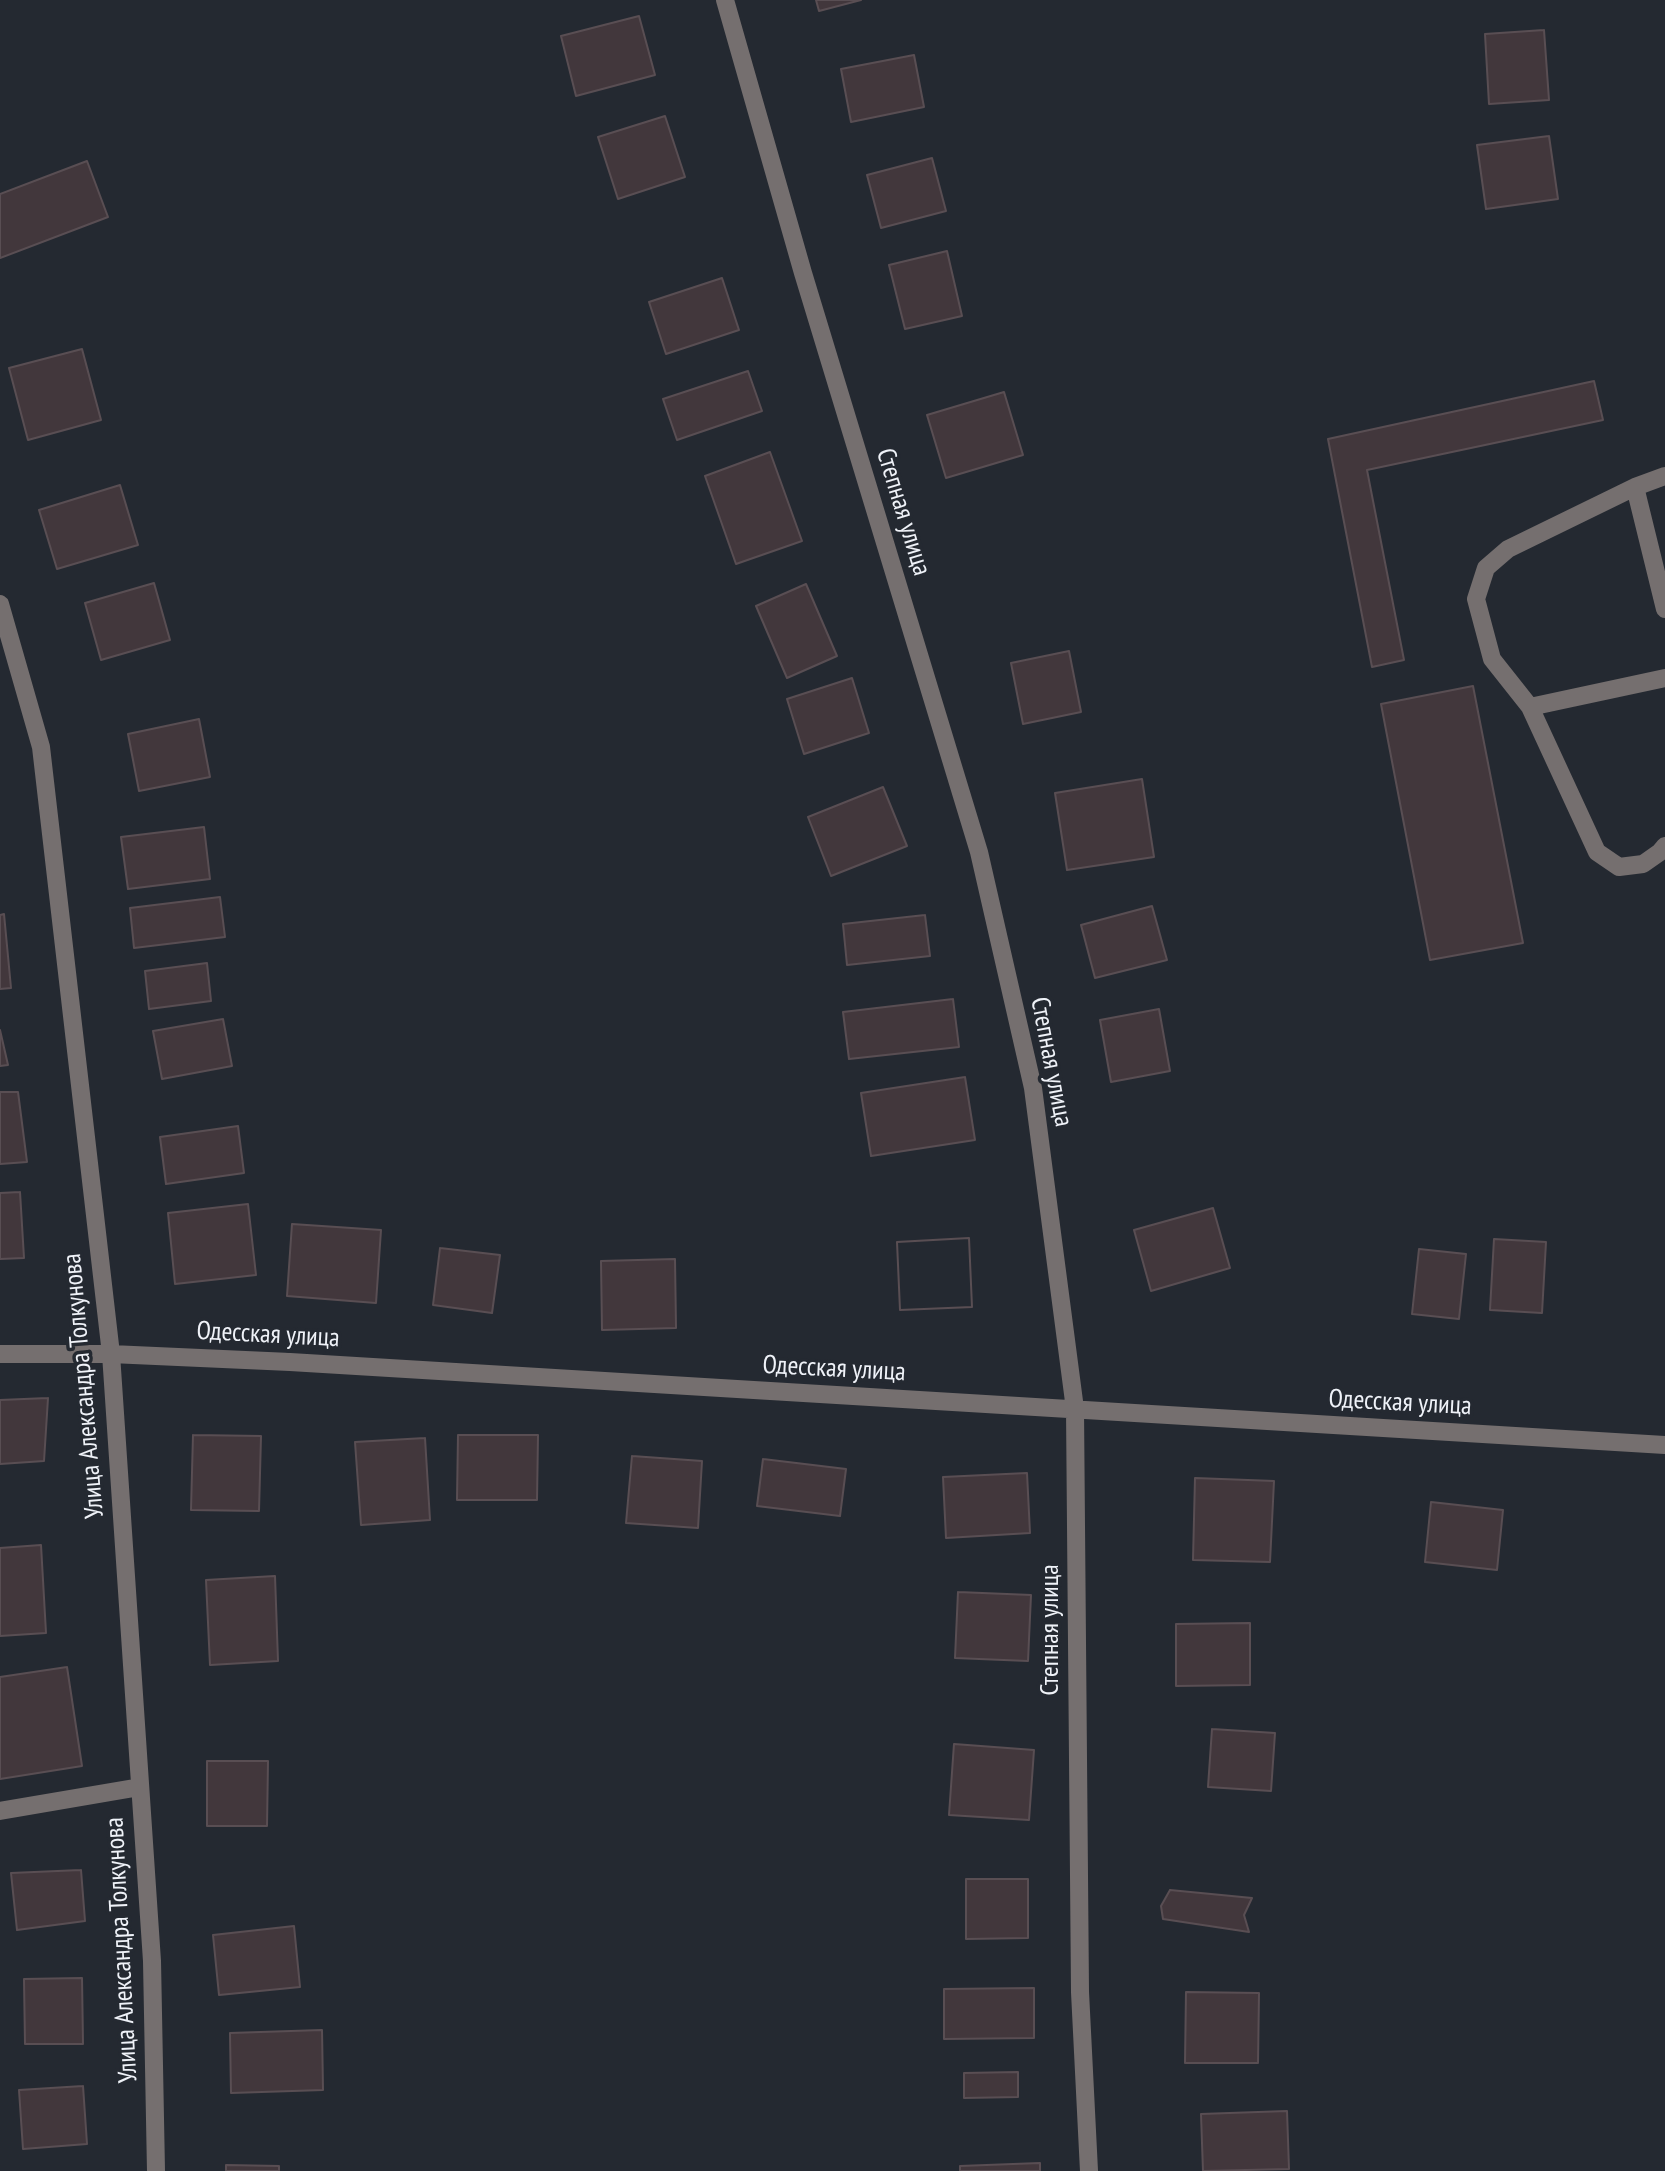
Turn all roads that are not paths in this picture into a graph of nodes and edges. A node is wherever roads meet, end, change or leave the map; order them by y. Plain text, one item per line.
1 (725, 0) edge
2 (1665, 476) edge
3 (1635, 487) junction
4 (0, 604) edge
5 (1665, 609) edge
6 (1665, 678) edge
7 (1530, 706) junction
8 (1665, 846) edge
9 (0, 1354) edge
10 (111, 1354) junction
11 (1075, 1409) junction
12 (1665, 1445) edge
13 (140, 1787) junction
14 (0, 1811) edge
15 (156, 2171) edge
16 (1089, 2171) edge

1 - 11 street, Степная улица
2 - 3 street
3 - 5 street
3 - 7 street
4 - 10 street, Улица Александра Толкунова
6 - 7 street
7 - 8 street
9 - 10 street, Одесская улица
10 - 11 street, Одесская улица
10 - 13 street, Улица Александра Толкунова
11 - 12 street, Одесская улица
11 - 16 street, Степная улица
13 - 14 street
13 - 15 street, Улица Александра Толкунова

